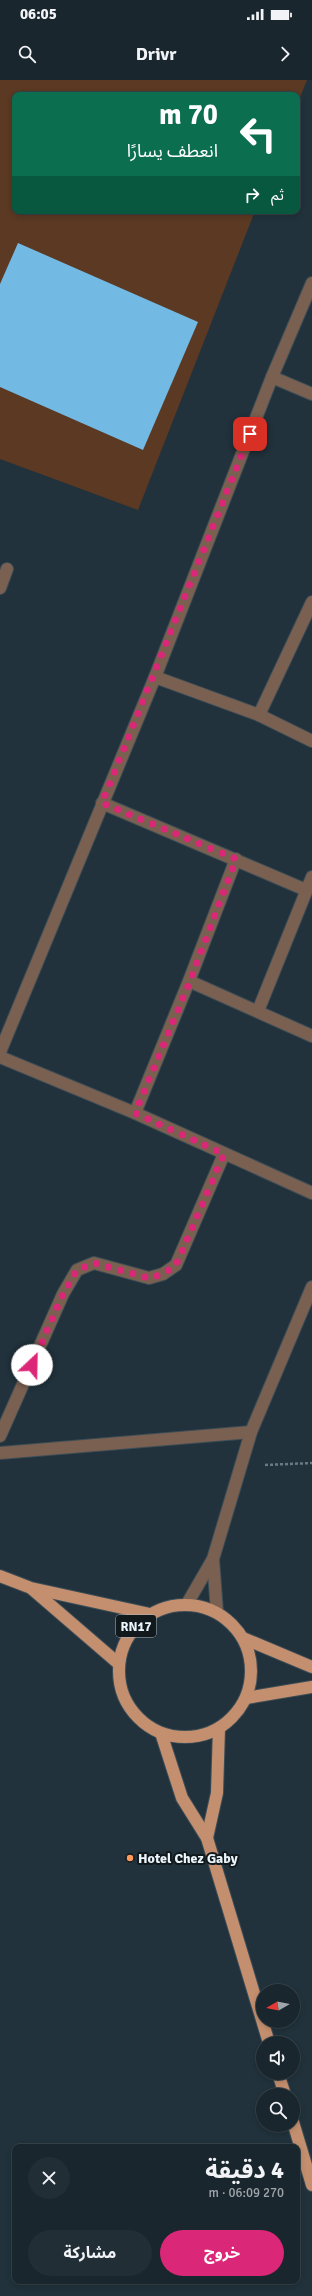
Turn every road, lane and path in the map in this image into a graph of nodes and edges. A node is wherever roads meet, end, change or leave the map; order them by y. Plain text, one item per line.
1 (312, 283) edge
2 (272, 378) junction
3 (312, 394) edge
4 (7, 569) dead end
5 (0, 588) edge
6 (312, 602) edge
7 (155, 677) junction
8 (259, 715) junction
9 (312, 741) edge
10 (102, 803) junction
11 (236, 859) junction
12 (312, 877) edge
13 (306, 890) junction
14 (190, 981) junction
15 (258, 1010) junction
16 (312, 1036) edge
17 (0, 1052) edge
18 (0, 1058) edge
19 (135, 1113) junction
20 (224, 1154) junction
21 (312, 1193) edge
22 (312, 1287) edge
23 (251, 1432) junction
24 (0, 1436) edge
25 (0, 1453) edge
26 (312, 1463) edge
27 (241, 1466) junction
28 (213, 1559) junction
29 (0, 1576) edge
30 (31, 1588) junction
31 (187, 1604) junction
32 (216, 1612) junction
33 (150, 1614) junction
34 (243, 1638) junction
35 (119, 1664) junction
36 (312, 1668) edge
37 (312, 1687) edge
38 (246, 1698) junction
39 (219, 1728) junction
40 (161, 1733) junction
41 (207, 1838) junction
42 (267, 2036) edge
43 (296, 2132) edge
44 (300, 2144) edge
45 (300, 2145) edge
46 (312, 2185) edge

1 - 2 street
2 - 3 street
2 - 7 street
4 - 5 street
6 - 8 street
7 - 8 street
7 - 10 street
8 - 9 street
10 - 11 street
10 - 17 street
11 - 13 street
11 - 14 street
12 - 13 street
13 - 15 street
14 - 15 street
14 - 19 street
15 - 16 street
18 - 19 street
19 - 20 street
20 - 21 street
20 - 24 street
22 - 23 street
23 - 25 street
23 - 27 street
26 - 27 path
27 - 28 street
28 - 31 street
28 - 32 street
29 - 30 main road, RN17
30 - 33 main road, RN17
30 - 35 main road, RN17
31 - 32 main road, RN17
31 - 33 main road, RN17
32 - 34 main road, RN17
33 - 35 main road, RN17
34 - 36 main road, RN17
34 - 38 main road, RN17
35 - 40 main road, RN17
37 - 38 main road
38 - 39 main road, RN17
39 - 40 main road, RN17
39 - 41 main road
40 - 41 main road
41 - 42 main road
43 - 44 main road
45 - 46 main road

